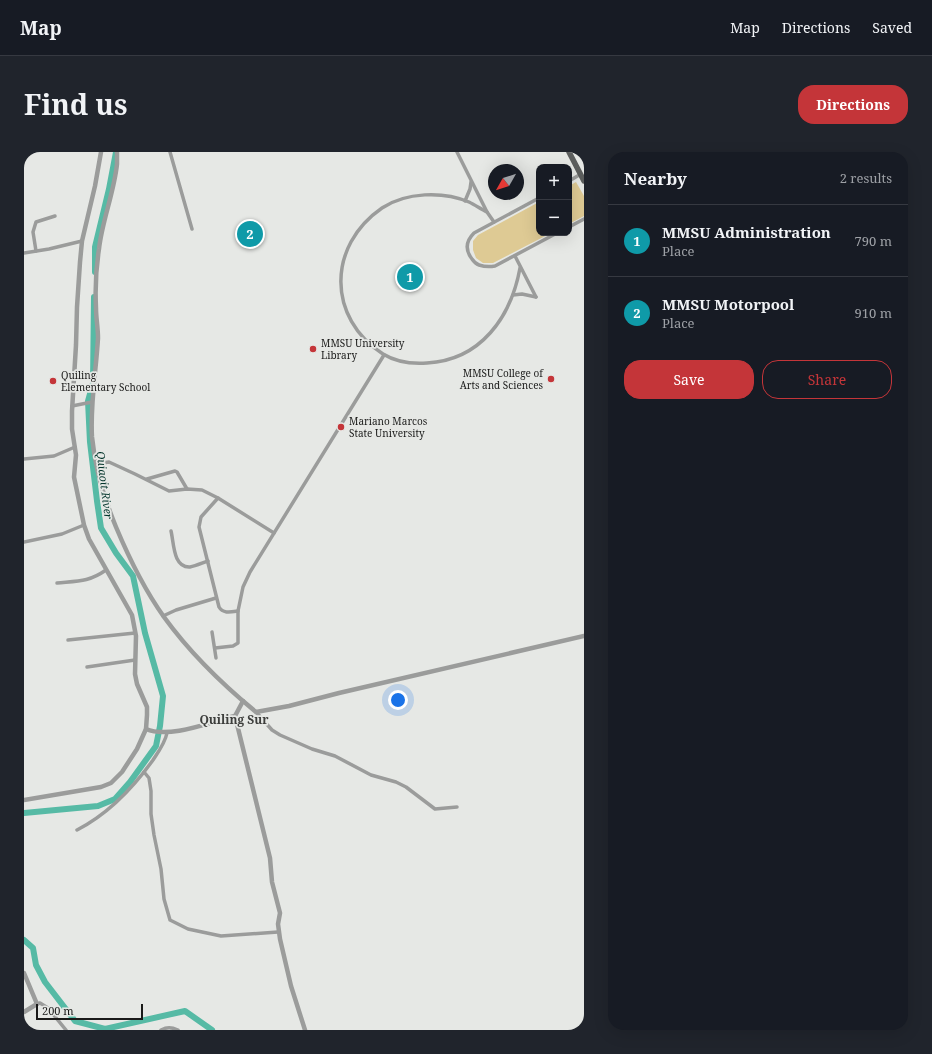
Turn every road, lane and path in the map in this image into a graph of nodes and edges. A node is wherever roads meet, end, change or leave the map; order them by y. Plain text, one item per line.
1 (101, 152) edge
2 (117, 152) edge
3 (170, 152) edge
4 (457, 152) edge
5 (569, 152) edge
6 (581, 174) junction
7 (572, 179) edge
8 (584, 180) edge
9 (472, 181) junction
10 (536, 200) edge
11 (465, 201) junction
12 (487, 212) junction
13 (55, 216) dead end
14 (584, 218) edge
15 (494, 222) junction
16 (572, 225) edge
17 (192, 229) dead end
18 (552, 236) edge
19 (82, 241) junction
20 (36, 251) junction
21 (24, 253) edge
22 (515, 256) junction
23 (520, 268) junction
24 (513, 295) junction
25 (384, 355) junction
26 (90, 403) junction
27 (74, 405) junction
28 (75, 447) junction
29 (24, 459) edge
30 (96, 464) junction
31 (147, 480) junction
32 (187, 489) junction
33 (218, 498) junction
34 (84, 525) junction
35 (171, 532) dead end
36 (274, 533) junction
37 (24, 542) edge
38 (208, 561) junction
39 (106, 570) junction
40 (58, 582) dead end
41 (216, 598) junction
42 (238, 611) junction
43 (163, 616) junction
44 (212, 632) dead end
45 (136, 633) junction
46 (584, 636) edge
47 (68, 640) dead end
48 (215, 648) junction
49 (216, 658) dead end
50 (135, 660) junction
51 (87, 667) dead end
52 (243, 701) junction
53 (256, 712) junction
54 (235, 716) junction
55 (148, 729) junction
56 (164, 732) junction
57 (144, 772) junction
58 (24, 800) edge
59 (457, 806) dead end
60 (77, 830) dead end
61 (278, 932) junction
62 (24, 973) edge
63 (37, 1004) junction
64 (24, 1012) edge
65 (66, 1030) edge
66 (161, 1030) edge
67 (178, 1030) edge
68 (306, 1030) edge

1 - 19 street
2 - 26 street
3 - 17 street
4 - 9 street
5 - 6 main road
6 - 7 street
6 - 8 main road
9 - 11 street
9 - 12 street
10 - 15 street
11 - 12 street
11 - 25 street
12 - 15 street
13 - 20 street
14 - 16 street
15 - 22 street
18 - 22 street
19 - 20 street
19 - 27 street
20 - 21 street
22 - 23 street
23 - 24 street
23 - 24 street
24 - 25 street
25 - 36 street
26 - 27 street
26 - 30 street
27 - 28 street
28 - 29 street
28 - 34 street
30 - 31 street
30 - 43 street
31 - 32 street
31 - 32 street
32 - 33 street
33 - 36 street
33 - 38 street
34 - 37 street
34 - 39 street
35 - 38 street
36 - 42 street
38 - 41 street
39 - 40 street
39 - 45 street
41 - 42 street
41 - 43 street
42 - 48 street
43 - 52 street
44 - 48 street
45 - 47 street
45 - 50 street
46 - 53 street
48 - 49 street
50 - 51 street
50 - 55 street
52 - 53 street
52 - 54 street
53 - 59 street
54 - 56 street
54 - 61 street
55 - 56 street
55 - 58 street
56 - 57 street
57 - 60 street
57 - 61 street
61 - 68 street
62 - 63 street
63 - 64 street
63 - 65 street
66 - 67 street

